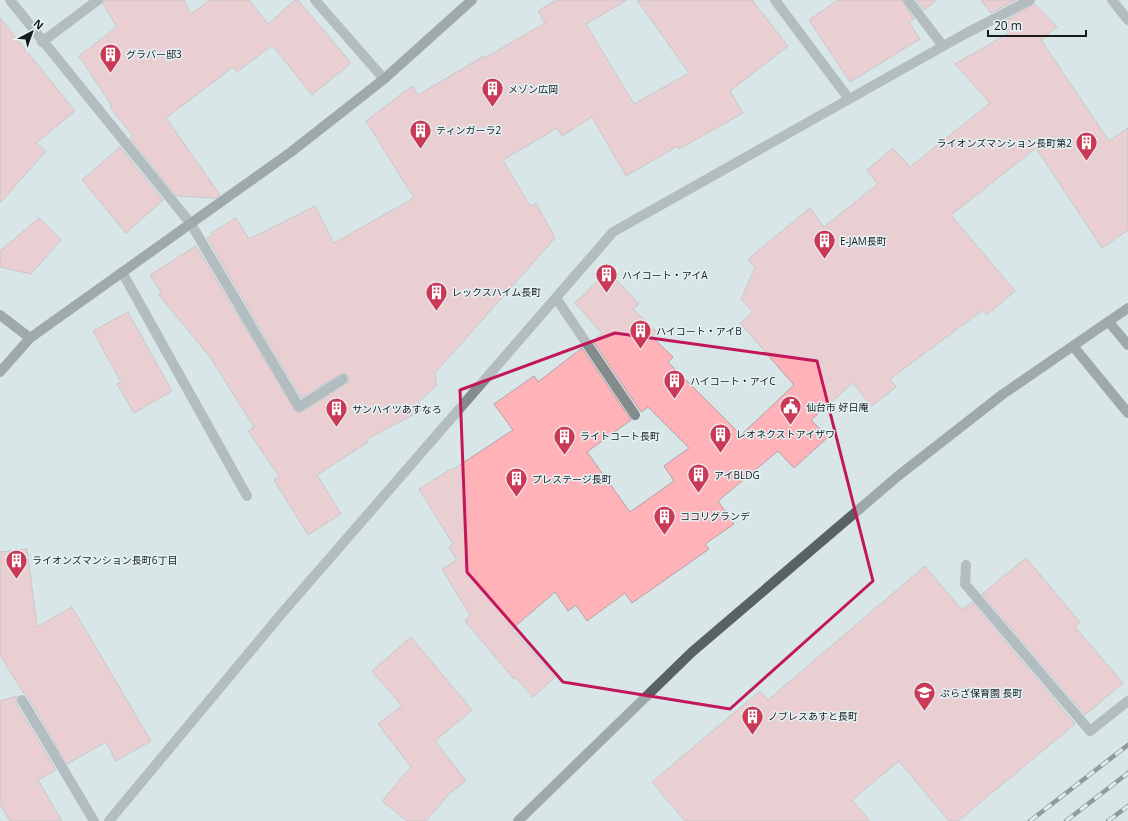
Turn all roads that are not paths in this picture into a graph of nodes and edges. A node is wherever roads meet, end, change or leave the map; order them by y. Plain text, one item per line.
1 (10, 0) edge
2 (98, 0) edge
3 (315, 0) edge
4 (472, 0) edge
5 (775, 0) edge
6 (908, 0) edge
7 (1030, 0) edge
8 (1112, 0) edge
9 (1128, 20) edge
10 (42, 42) junction
11 (943, 46) junction
12 (384, 78) junction
13 (849, 99) junction
14 (191, 224) junction
15 (122, 272) junction
16 (556, 298) junction
17 (1128, 308) edge
18 (0, 314) edge
19 (1109, 322) junction
20 (30, 338) junction
21 (1128, 345) edge
22 (1073, 346) junction
23 (0, 372) edge
24 (343, 379) dead end
25 (1128, 413) edge
26 (635, 415) dead end
27 (247, 496) dead end
28 (966, 565) dead end
29 (22, 700) dead end
30 (1128, 701) edge
31 (94, 821) edge
32 (109, 821) edge
33 (518, 821) edge

1 - 10 street
2 - 10 street
3 - 12 street
4 - 12 street
5 - 13 street
6 - 11 street
7 - 11 street
8 - 9 street
10 - 14 street
11 - 13 street
12 - 14 street
13 - 16 street
14 - 15 street
14 - 24 street
15 - 20 street
15 - 27 street
16 - 26 street
16 - 32 street
17 - 19 street
18 - 20 street
19 - 21 street
19 - 22 street
20 - 23 street
22 - 25 street
22 - 33 street
28 - 30 street
29 - 31 street

